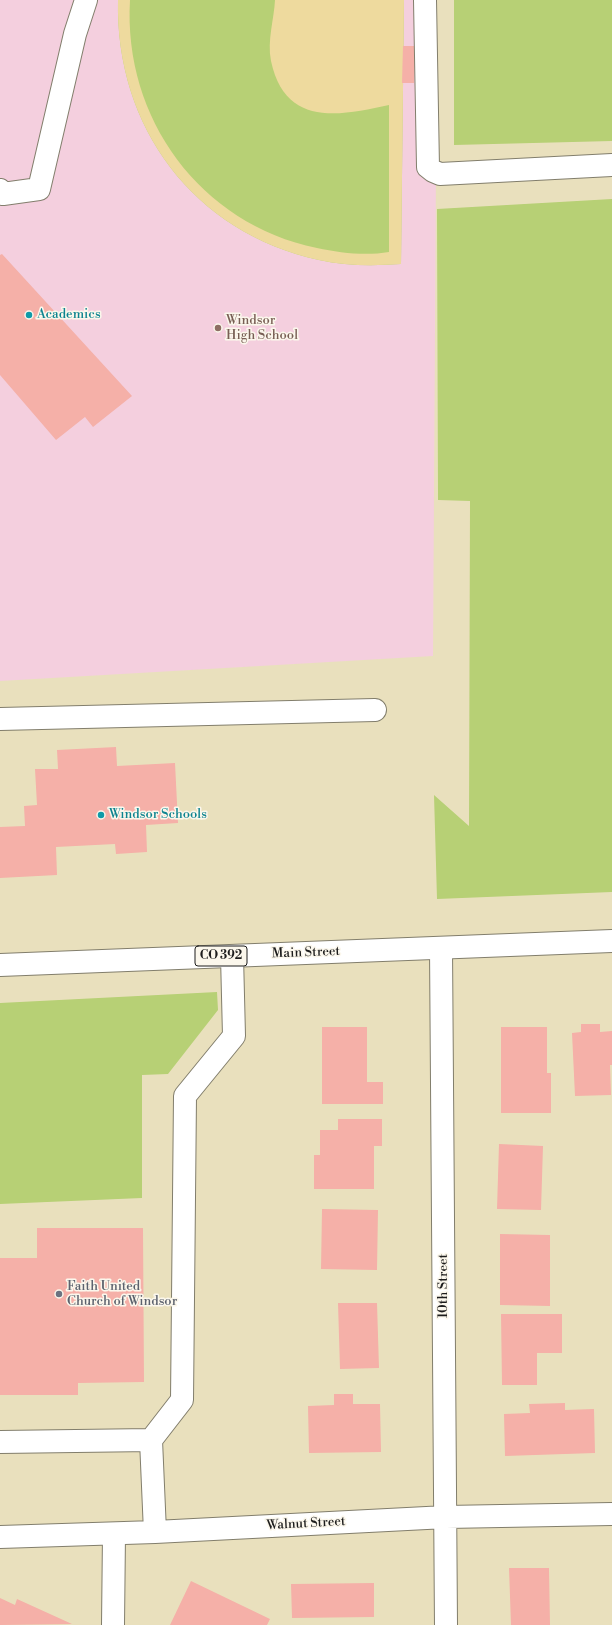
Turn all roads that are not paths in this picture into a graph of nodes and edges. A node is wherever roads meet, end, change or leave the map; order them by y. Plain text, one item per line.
1 (86, 0) edge
2 (425, 0) edge
3 (612, 166) edge
4 (0, 190) edge
5 (375, 710) dead end
6 (0, 719) edge
7 (612, 941) edge
8 (441, 948) junction
9 (232, 956) junction
10 (0, 965) edge
11 (151, 1440) junction
12 (0, 1442) edge
13 (612, 1514) edge
14 (446, 1517) junction
15 (155, 1532) junction
16 (114, 1534) junction
17 (0, 1537) edge
18 (113, 1625) edge
19 (446, 1625) edge

1 - 4 street
2 - 3 street
5 - 6 street
7 - 8 street, Main Street / CO 392
8 - 9 street, Main Street / CO 392
8 - 14 street, 10th Street
9 - 10 street, Main Street / CO 392
9 - 11 street
11 - 12 street
11 - 15 street
13 - 14 street, Walnut Street
14 - 15 street, Walnut Street
14 - 19 street, 10th Street
15 - 16 street, Walnut Street
16 - 17 street, Walnut Street
16 - 18 street

